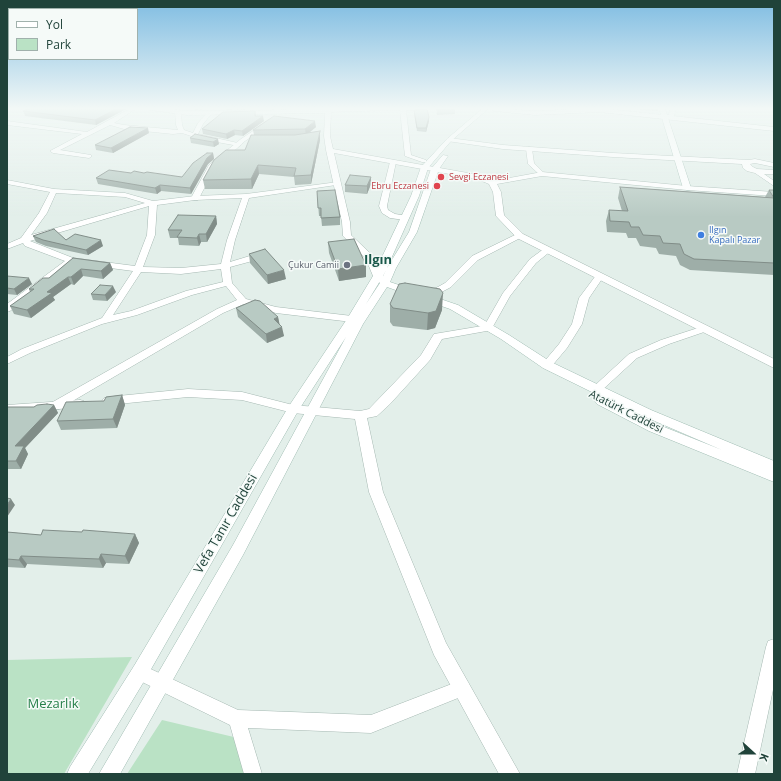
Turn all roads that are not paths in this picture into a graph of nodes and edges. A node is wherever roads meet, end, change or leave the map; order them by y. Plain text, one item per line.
1 (65, 144) edge
2 (238, 144) edge
3 (327, 144) edge
4 (407, 144) edge
5 (446, 144) edge
6 (455, 144) edge
7 (483, 144) edge
8 (673, 144) edge
9 (529, 149) junction
10 (329, 150) junction
11 (90, 156) dead end
12 (410, 158) junction
13 (678, 158) junction
14 (774, 160) edge
15 (763, 161) junction
16 (396, 163) junction
17 (430, 166) junction
18 (750, 167) junction
19 (773, 170) edge
20 (542, 174) junction
21 (7, 182) edge
22 (336, 183) junction
23 (492, 183) junction
24 (772, 183) edge
25 (687, 188) junction
26 (54, 191) junction
27 (774, 194) edge
28 (246, 196) junction
29 (195, 198) junction
30 (153, 203) junction
31 (405, 218) junction
32 (520, 236) junction
33 (24, 240) junction
34 (7, 247) edge
35 (548, 250) junction
36 (252, 258) edge
37 (71, 260) junction
38 (225, 266) junction
39 (138, 269) junction
40 (600, 276) junction
41 (381, 280) junction
42 (228, 283) junction
43 (419, 294) junction
44 (243, 301) junction
45 (7, 309) edge
46 (352, 320) junction
47 (105, 321) junction
48 (488, 328) junction
49 (704, 329) junction
50 (7, 361) edge
51 (774, 364) edge
52 (547, 365) junction
53 (596, 390) junction
54 (55, 406) junction
55 (7, 409) edge
56 (293, 409) junction
57 (312, 411) junction
58 (360, 415) junction
59 (774, 467) edge
60 (774, 477) edge
61 (774, 647) edge
62 (140, 672) junction
63 (162, 682) junction
64 (462, 688) junction
65 (237, 720) junction
66 (77, 774) edge
67 (109, 774) edge
68 (253, 774) edge
69 (510, 774) edge
70 (746, 774) edge

1 - 11 street
2 - 29 street
3 - 10 street
4 - 12 street
5 - 17 street
6 - 17 street
7 - 9 street
8 - 13 street
9 - 13 street
9 - 20 street
10 - 16 street
10 - 22 street
12 - 16 street
12 - 17 street
13 - 18 street
13 - 25 street
14 - 15 street
15 - 18 street
15 - 19 street
16 - 17 street
16 - 31 street
17 - 23 street
17 - 31 street
17 - 41 street
18 - 19 street
18 - 24 street
19 - 24 street
20 - 23 street
20 - 25 street
21 - 26 street
22 - 28 street
22 - 41 street
23 - 32 street
25 - 27 street
26 - 30 street
26 - 33 street
28 - 29 street
28 - 38 street
29 - 30 street
30 - 33 street
30 - 39 street
31 - 41 street
32 - 35 street
32 - 43 street
33 - 34 street
33 - 37 street
35 - 40 street
35 - 48 street
36 - 38 street
37 - 39 street
37 - 45 street
38 - 39 street
38 - 42 street
39 - 47 street
40 - 49 street
40 - 52 street
41 - 43 street, Atatürk Caddesi
41 - 46 street, Vefa Tanır Caddesi
41 - 57 street, Vefa Tanır Caddesi
42 - 44 street
42 - 47 street
43 - 48 street, Atatürk Caddesi
44 - 46 street
44 - 54 street
46 - 56 street, Vefa Tanır Caddesi
47 - 50 street
48 - 52 street, Atatürk Caddesi
48 - 58 street
48 - 60 street, Atatürk Caddesi
49 - 51 street
49 - 53 street
52 - 53 street, Atatürk Caddesi
53 - 59 street, Atatürk Caddesi
54 - 55 street
54 - 56 street
56 - 57 street
56 - 62 street, Vefa Tanır Caddesi
57 - 58 street
57 - 63 street, Vefa Tanır Caddesi
58 - 64 street
61 - 70 street
62 - 63 street
62 - 66 street, Vefa Tanır Caddesi
63 - 65 street
63 - 67 street, Vefa Tanır Caddesi
64 - 65 street
64 - 69 street
65 - 68 street

